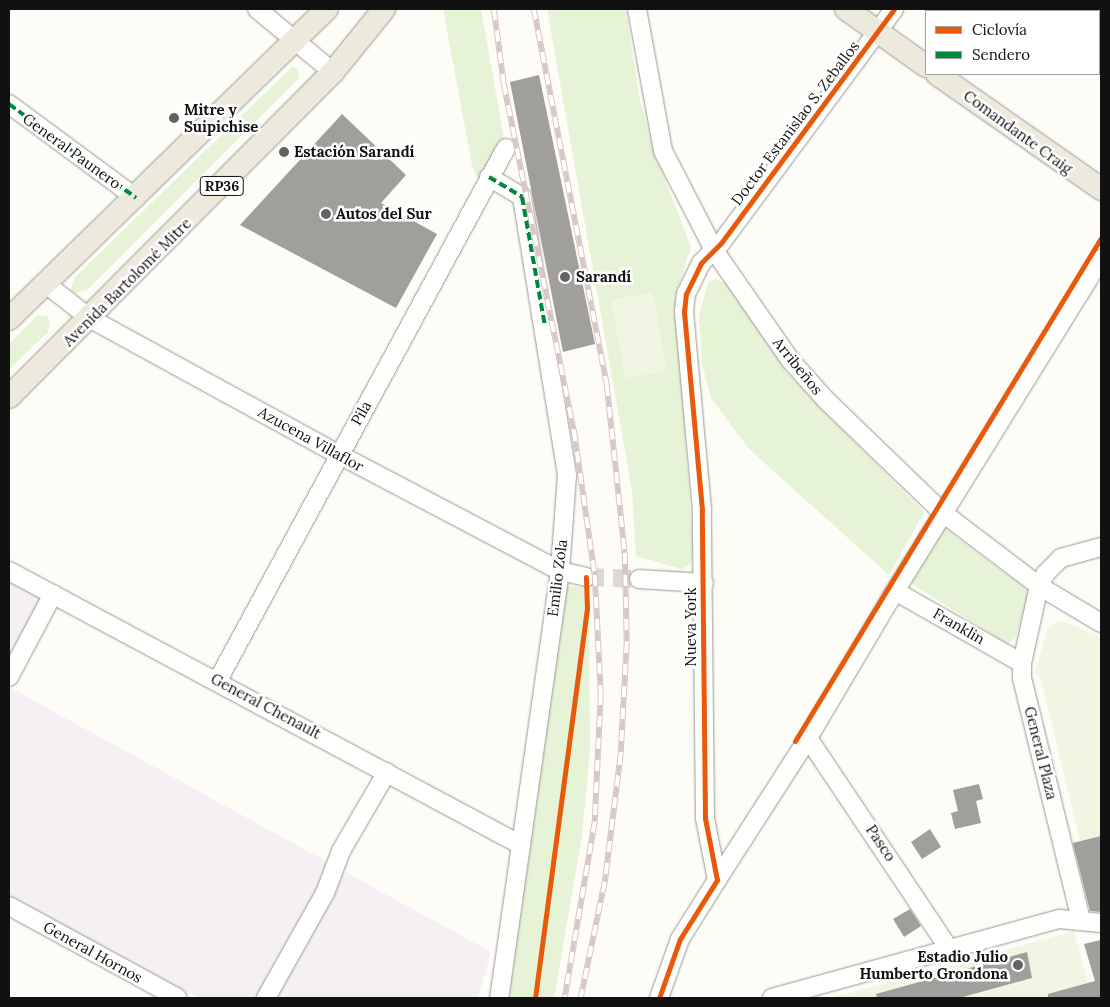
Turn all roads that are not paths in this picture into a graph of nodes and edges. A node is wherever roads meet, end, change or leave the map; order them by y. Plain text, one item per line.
1 (257, 9) edge
2 (327, 9) edge
3 (384, 9) edge
4 (637, 9) edge
5 (846, 9) edge
6 (894, 9) edge
7 (878, 32) junction
8 (296, 41) junction
9 (925, 65) edge
10 (333, 72) junction
11 (938, 75) edge
12 (9, 104) edge
13 (506, 148) dead end
14 (489, 177) junction
15 (1101, 189) edge
16 (136, 198) junction
17 (714, 250) junction
18 (1101, 259) edge
19 (46, 284) junction
20 (9, 319) edge
21 (91, 319) junction
22 (9, 397) edge
23 (338, 454) junction
24 (943, 513) junction
25 (1101, 547) edge
26 (9, 571) edge
27 (560, 571) junction
28 (586, 577) tunnel mouth
29 (639, 579) tunnel mouth
30 (704, 583) junction
31 (1039, 586) junction
32 (895, 591) junction
33 (53, 594) junction
34 (1101, 623) edge
35 (1022, 663) junction
36 (9, 677) edge
37 (218, 680) junction
38 (808, 738) junction
39 (387, 772) junction
40 (521, 845) junction
41 (717, 880) junction
42 (9, 906) edge
43 (1081, 920) junction
44 (1101, 923) edge
45 (950, 950) junction
46 (178, 998) edge
47 (266, 998) edge
48 (499, 998) edge
49 (659, 998) edge
50 (772, 998) edge

1 - 8 street
2 - 8 main road
3 - 10 main road, Avenida Bartolomé Mitre / RP36
4 - 17 street, Arribeños
5 - 7 main road
6 - 7 street, Doctor Estanislao S. Zeballos
7 - 9 main road
7 - 17 street, Doctor Estanislao S. Zeballos
8 - 10 street
8 - 16 main road
10 - 21 main road, Avenida Bartolomé Mitre / RP36
11 - 15 main road, Comandante Craig
12 - 16 street, General Paunero
13 - 14 street, Pila
14 - 23 street, Pila
14 - 27 street, Emilio Zola
16 - 19 main road
17 - 24 street, Arribeños
17 - 30 street, Nueva York
18 - 24 street
19 - 20 main road
19 - 21 street, Azucena Villaflor
21 - 22 main road, Avenida Bartolomé Mitre / RP36
21 - 23 street, Azucena Villaflor
23 - 27 street, Azucena Villaflor
23 - 37 street, Pila
24 - 31 street, Arribeños
24 - 32 street
25 - 31 street
26 - 33 street, General Chenault
27 - 28 street, Azucena Villaflor
27 - 40 street, Emilio Zola
29 - 30 street
30 - 41 street, Nueva York
31 - 34 street, Arribeños
31 - 35 street, General Plaza
32 - 35 street, Franklin
32 - 38 street
33 - 36 street
33 - 37 street, General Chenault
35 - 43 street, General Plaza
37 - 39 street, General Chenault
38 - 41 street
38 - 45 street, Pasco
39 - 40 street, General Chenault
39 - 47 street
40 - 48 street, Emilio Zola
41 - 49 street
42 - 46 street, General Hornos
43 - 44 street
43 - 45 street
45 - 50 street

